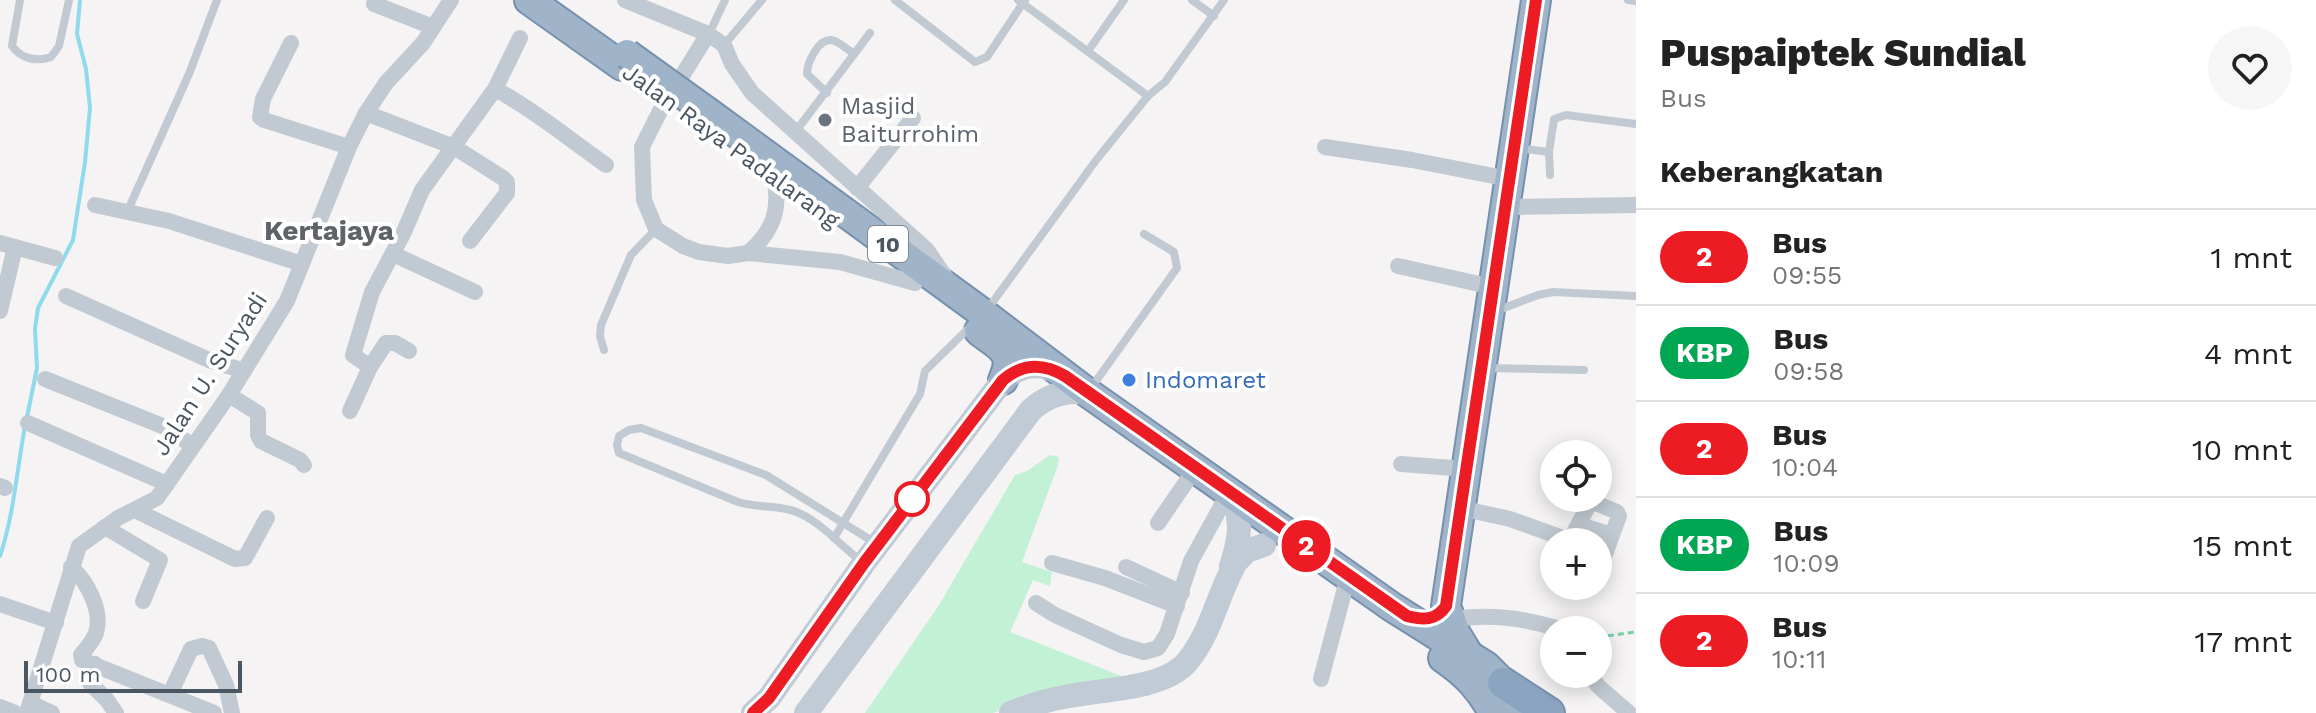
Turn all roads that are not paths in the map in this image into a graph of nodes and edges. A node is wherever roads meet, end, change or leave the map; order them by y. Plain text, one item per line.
1 (20, 0) edge
2 (69, 0) edge
3 (217, 0) edge
4 (451, 0) edge
5 (529, 0) edge
6 (551, 0) edge
7 (625, 0) edge
8 (725, 0) edge
9 (762, 0) edge
10 (895, 0) edge
11 (1124, 0) edge
12 (1192, 0) edge
13 (1224, 0) edge
14 (1536, 0) edge
15 (1628, 0) edge
16 (1022, 1) edge
17 (1636, 1) edge
18 (374, 4) dead end
19 (1214, 16) junction
20 (433, 27) junction
21 (870, 33) dead end
22 (708, 34) junction
23 (520, 38) dead end
24 (291, 43) dead end
25 (724, 45) junction
26 (1088, 51) junction
27 (854, 54) junction
28 (625, 60) junction
29 (495, 89) junction
30 (827, 93) junction
31 (1148, 96) junction
32 (366, 113) junction
33 (704, 118) junction
34 (913, 118) dead end
35 (1636, 124) edge
36 (795, 132) junction
37 (1514, 146) junction
38 (349, 147) junction
39 (454, 147) junction
40 (1325, 147) dead end
41 (1549, 152) junction
42 (606, 165) dead end
43 (1550, 175) dead end
44 (774, 178) junction
45 (857, 188) junction
46 (1507, 193) junction
47 (95, 205) dead end
48 (1636, 205) edge
49 (128, 210) junction
50 (656, 229) junction
51 (1144, 234) dead end
52 (470, 241) dead end
53 (8, 245) edge
54 (748, 253) junction
55 (393, 254) junction
56 (55, 258) dead end
57 (302, 264) junction
58 (1398, 266) dead end
59 (915, 283) junction
60 (475, 292) dead end
61 (66, 296) dead end
62 (959, 296) junction
63 (1636, 296) edge
64 (1491, 300) junction
65 (0, 311) edge
66 (978, 320) junction
67 (604, 350) dead end
68 (409, 351) dead end
69 (370, 367) junction
70 (1481, 367) junction
71 (1584, 370) dead end
72 (244, 371) junction
73 (45, 379) dead end
74 (1003, 380) junction
75 (1076, 385) junction
76 (229, 395) junction
77 (350, 411) dead end
78 (28, 423) dead end
79 (192, 446) junction
80 (1401, 464) dead end
81 (304, 465) dead end
82 (1195, 469) junction
83 (1466, 469) junction
84 (167, 484) junction
85 (1229, 492) junction
86 (1460, 508) junction
87 (135, 510) junction
88 (267, 518) dead end
89 (845, 523) junction
90 (1158, 523) dead end
91 (105, 527) junction
92 (1544, 528) edge
93 (1577, 528) edge
94 (1612, 535) edge
95 (834, 538) junction
96 (1264, 545) joint
97 (871, 554) junction
98 (1052, 563) dead end
99 (71, 567) junction
100 (1126, 567) dead end
101 (1345, 588) junction
102 (1180, 599) junction
103 (143, 601) dead end
104 (1036, 603) dead end
105 (0, 604) edge
106 (1214, 609) junction
107 (1448, 613) junction
108 (1407, 616) junction
109 (56, 623) junction
110 (1540, 626) edge
111 (1468, 654) junction
112 (95, 664) junction
113 (1321, 679) dead end
114 (1503, 683) junction
115 (1600, 688) edge
116 (170, 694) junction
117 (0, 707) edge
118 (28, 708) edge
119 (15, 713) edge
120 (52, 713) edge
121 (116, 713) edge
122 (214, 713) edge
123 (232, 713) edge
124 (753, 713) edge
125 (806, 713) edge
126 (1011, 713) edge
127 (1493, 713) edge
128 (1518, 713) edge
129 (1549, 713) edge
130 (1629, 713) edge

1 - 2 lane
3 - 49 lane
4 - 20 street, Jalan U. Suryadi
5 - 28 highway, Jalan Raya Padalarang / 10
6 - 28 highway, Jalan Raya Padalarang / 10
7 - 22 street
8 - 22 lane
9 - 25 lane
10 - 16 lane
11 - 26 lane
12 - 19 lane
13 - 19 lane
14 - 37 highway
15 - 17 lane
16 - 26 lane
18 - 20 street
19 - 31 lane
20 - 32 street, Jalan U. Suryadi
21 - 27 lane
22 - 25 street
22 - 50 street
23 - 29 street
24 - 38 street
25 - 36 street
26 - 31 lane
27 - 30 lane
27 - 30 lane
28 - 33 highway, Jalan Raya Padalarang / 10
29 - 39 street
29 - 42 street
30 - 36 lane
31 - 66 lane
32 - 38 street, Jalan U. Suryadi
32 - 39 street
33 - 44 highway, Jalan Raya Padalarang / 10
33 - 62 highway, Jalan Raya Padalarang / 10
34 - 45 street
35 - 41 lane
36 - 45 street
37 - 41 lane
37 - 46 highway
38 - 57 street, Jalan U. Suryadi
39 - 52 street
39 - 55 street
40 - 46 street
41 - 43 lane
44 - 54 street
44 - 59 highway, Jalan Raya Padalarang / 10
45 - 62 street
46 - 48 street
46 - 64 highway
47 - 49 street
49 - 57 street
50 - 54 street
50 - 67 lane
51 - 75 lane
53 - 56 street
53 - 65 street
54 - 59 street
55 - 60 street
55 - 69 street
57 - 72 street, Jalan U. Suryadi
58 - 64 street
59 - 66 highway, Jalan Raya Padalarang / 10
61 - 72 street
62 - 66 highway, Jalan Raya Padalarang / 10
63 - 64 lane
64 - 70 highway
66 - 74 highway, Jalan Raya Padalarang / 10
66 - 75 highway, Jalan Raya Padalarang / 10
66 - 89 lane
68 - 69 street
69 - 77 street
70 - 71 lane
70 - 83 highway
72 - 76 street, Jalan U. Suryadi
73 - 79 street
74 - 75 main road, Jalan Raya Padalarang
74 - 97 main road
75 - 82 highway, Jalan Raya Padalarang
75 - 125 main road
76 - 79 street, Jalan U. Suryadi
76 - 81 street
78 - 84 street
79 - 84 street, Jalan U. Suryadi
80 - 83 street
82 - 85 highway, Jalan Raya Padalarang
82 - 90 street
83 - 86 highway
84 - 87 street, Jalan U. Suryadi
85 - 102 street
85 - 106 main road
85 - 108 highway, Jalan Raya Padalarang
86 - 92 street
86 - 107 highway
87 - 88 street
87 - 91 street, Jalan U. Suryadi
89 - 95 lane
89 - 95 lane
89 - 97 lane
91 - 99 street, Jalan U. Suryadi
91 - 103 street
93 - 94 street
95 - 97 lane
96 - 101 highway
96 - 106 main road
97 - 124 main road
98 - 102 street
99 - 109 street, Jalan U. Suryadi
99 - 112 street
100 - 102 street
101 - 113 street
101 - 127 highway
102 - 104 street
105 - 109 street
106 - 126 main road
107 - 108 highway
107 - 110 street
107 - 111 highway
108 - 111 highway, Jalan Raya Padalarang
109 - 118 street, Jalan U. Suryadi
111 - 114 highway, Jalan Raya Padalarang
112 - 116 street
112 - 121 street
114 - 128 highway, Jalan Raya Padalarang
114 - 129 highway
115 - 130 street
116 - 122 street
116 - 123 street
117 - 119 street
118 - 120 street

